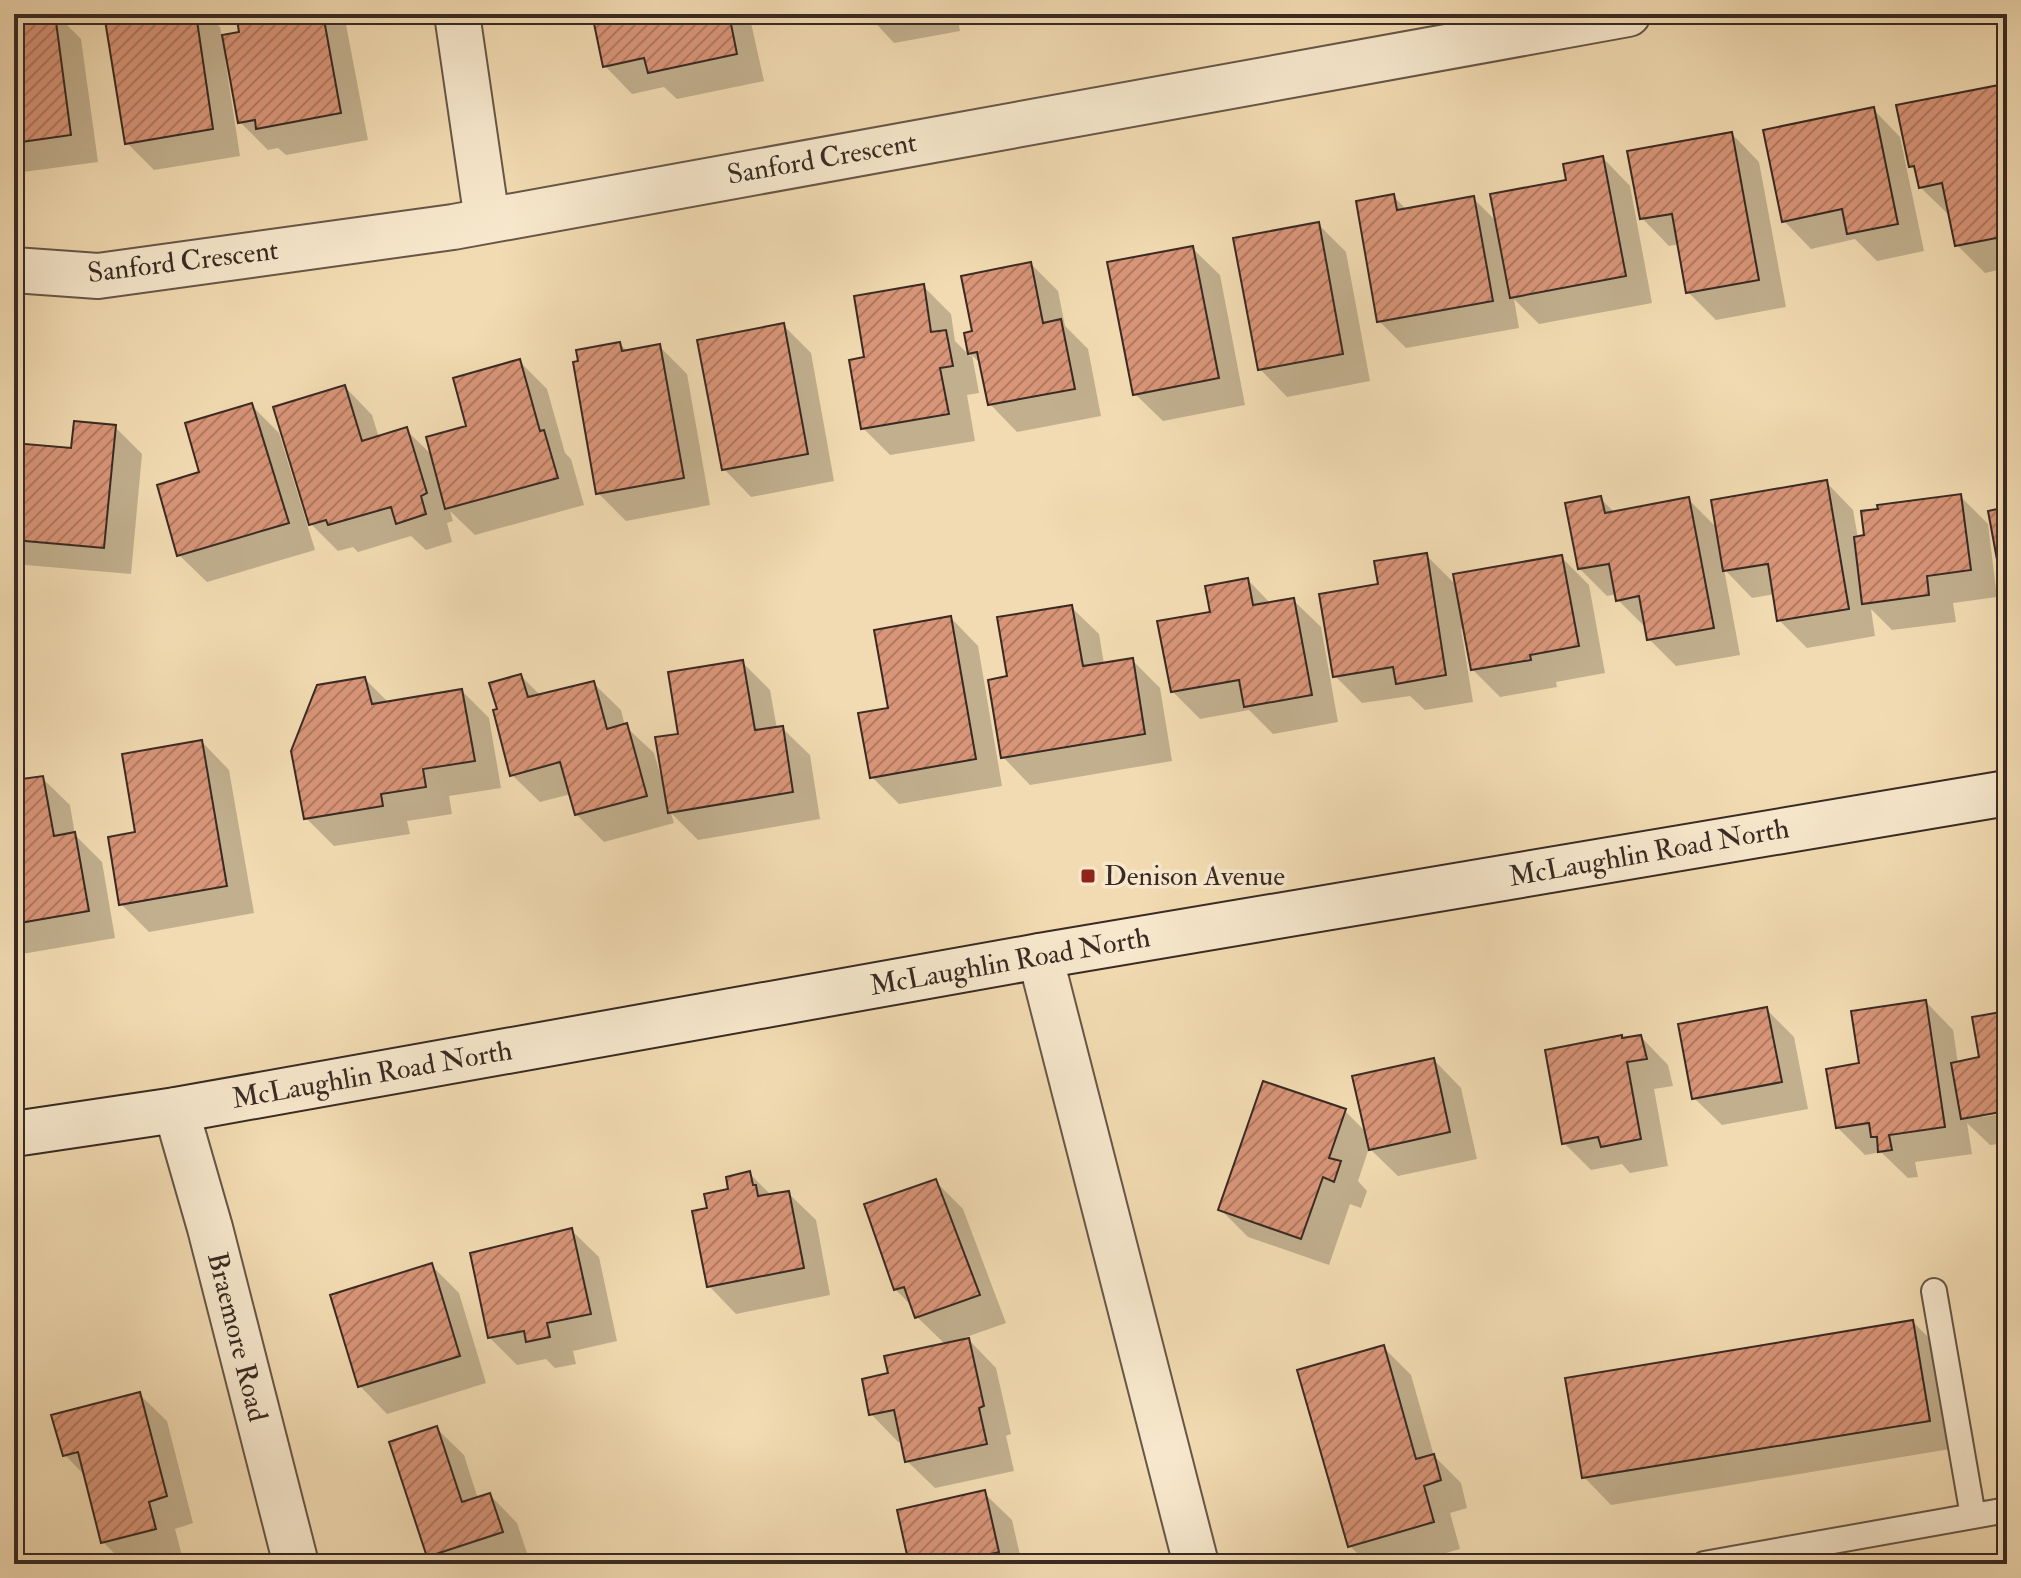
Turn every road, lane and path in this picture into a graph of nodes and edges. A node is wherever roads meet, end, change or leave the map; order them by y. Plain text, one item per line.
1 (457, 14) edge
2 (1628, 14) edge
3 (487, 220) junction
4 (14, 270) edge
5 (2007, 793) edge
6 (1040, 956) junction
7 (176, 1110) junction
8 (14, 1134) edge
9 (1934, 1291) dead end
10 (2007, 1510) edge
11 (1973, 1516) junction
12 (296, 1564) edge
13 (1196, 1564) edge
14 (1704, 1564) edge

1 - 3 street
2 - 3 street, Sanford Crescent
3 - 4 street, Sanford Crescent
5 - 6 street, McLaughlin Road North
6 - 7 street, McLaughlin Road North
6 - 13 street
7 - 8 street, McLaughlin Road North
7 - 12 street, Braemore Road
9 - 11 lane
10 - 11 lane
11 - 14 lane

